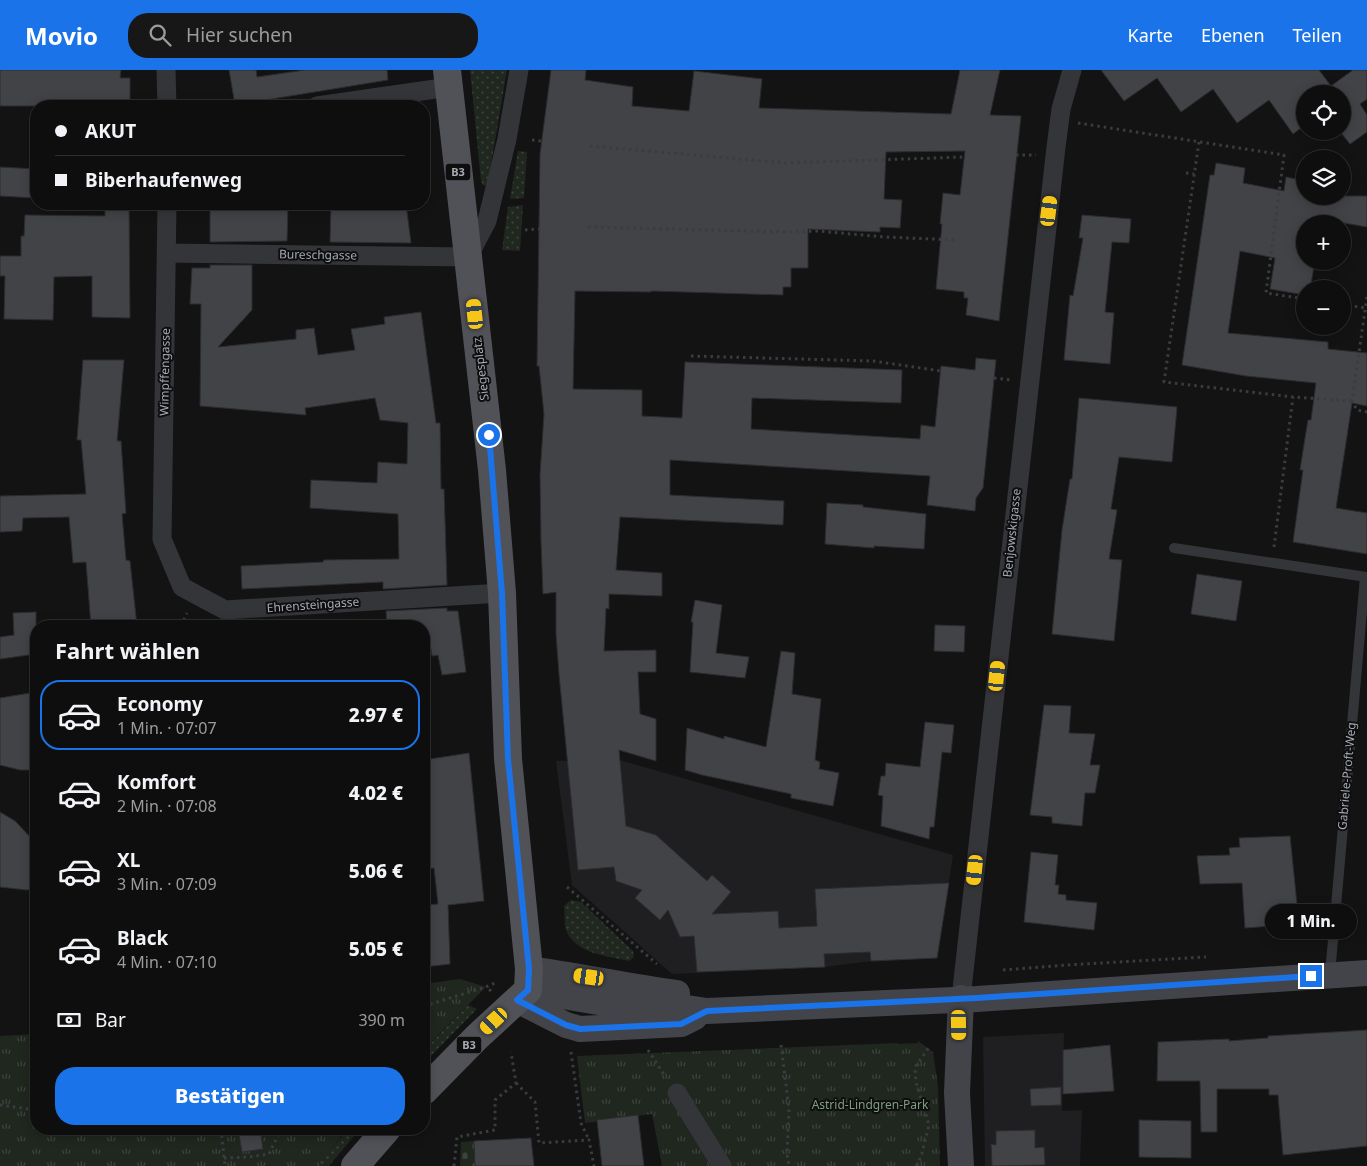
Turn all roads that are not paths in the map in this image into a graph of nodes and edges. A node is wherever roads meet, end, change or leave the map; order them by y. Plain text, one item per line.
1 (166, 70) edge
2 (518, 70) edge
3 (1072, 70) edge
4 (448, 78) edge
5 (167, 100) edge
6 (346, 100) edge
7 (167, 210) edge
8 (168, 254) junction
9 (468, 257) junction
10 (162, 539) joint
11 (1174, 548) dead end
12 (1366, 577) edge
13 (502, 593) junction
14 (1367, 973) edge
15 (1330, 975) junction
16 (525, 986) junction
17 (961, 998) junction
18 (707, 1011) junction
19 (430, 1085) edge
20 (677, 1093) road end
21 (382, 1135) edge
22 (355, 1166) edge
23 (722, 1166) edge
24 (960, 1166) edge

1 - 5 street
2 - 9 street
3 - 17 street, Benjowskigasse
4 - 6 street
4 - 9 main road, Siegesplatz / B3
7 - 8 street, Wimpffengasse
8 - 9 street, Bureschgasse
8 - 10 street, Wimpffengasse
9 - 13 main road, Siegesplatz / B3
10 - 13 street, Ehrensteingasse
11 - 12 lane, Gabriele-Proft-Weg
12 - 15 lane, Gabriele-Proft-Weg
13 - 16 main road, Siegesplatz / B3
14 - 15 main road
15 - 17 main road
16 - 18 main road
16 - 18 main road
16 - 19 main road, B3
17 - 18 main road
17 - 24 main road
20 - 23 street
21 - 22 main road

